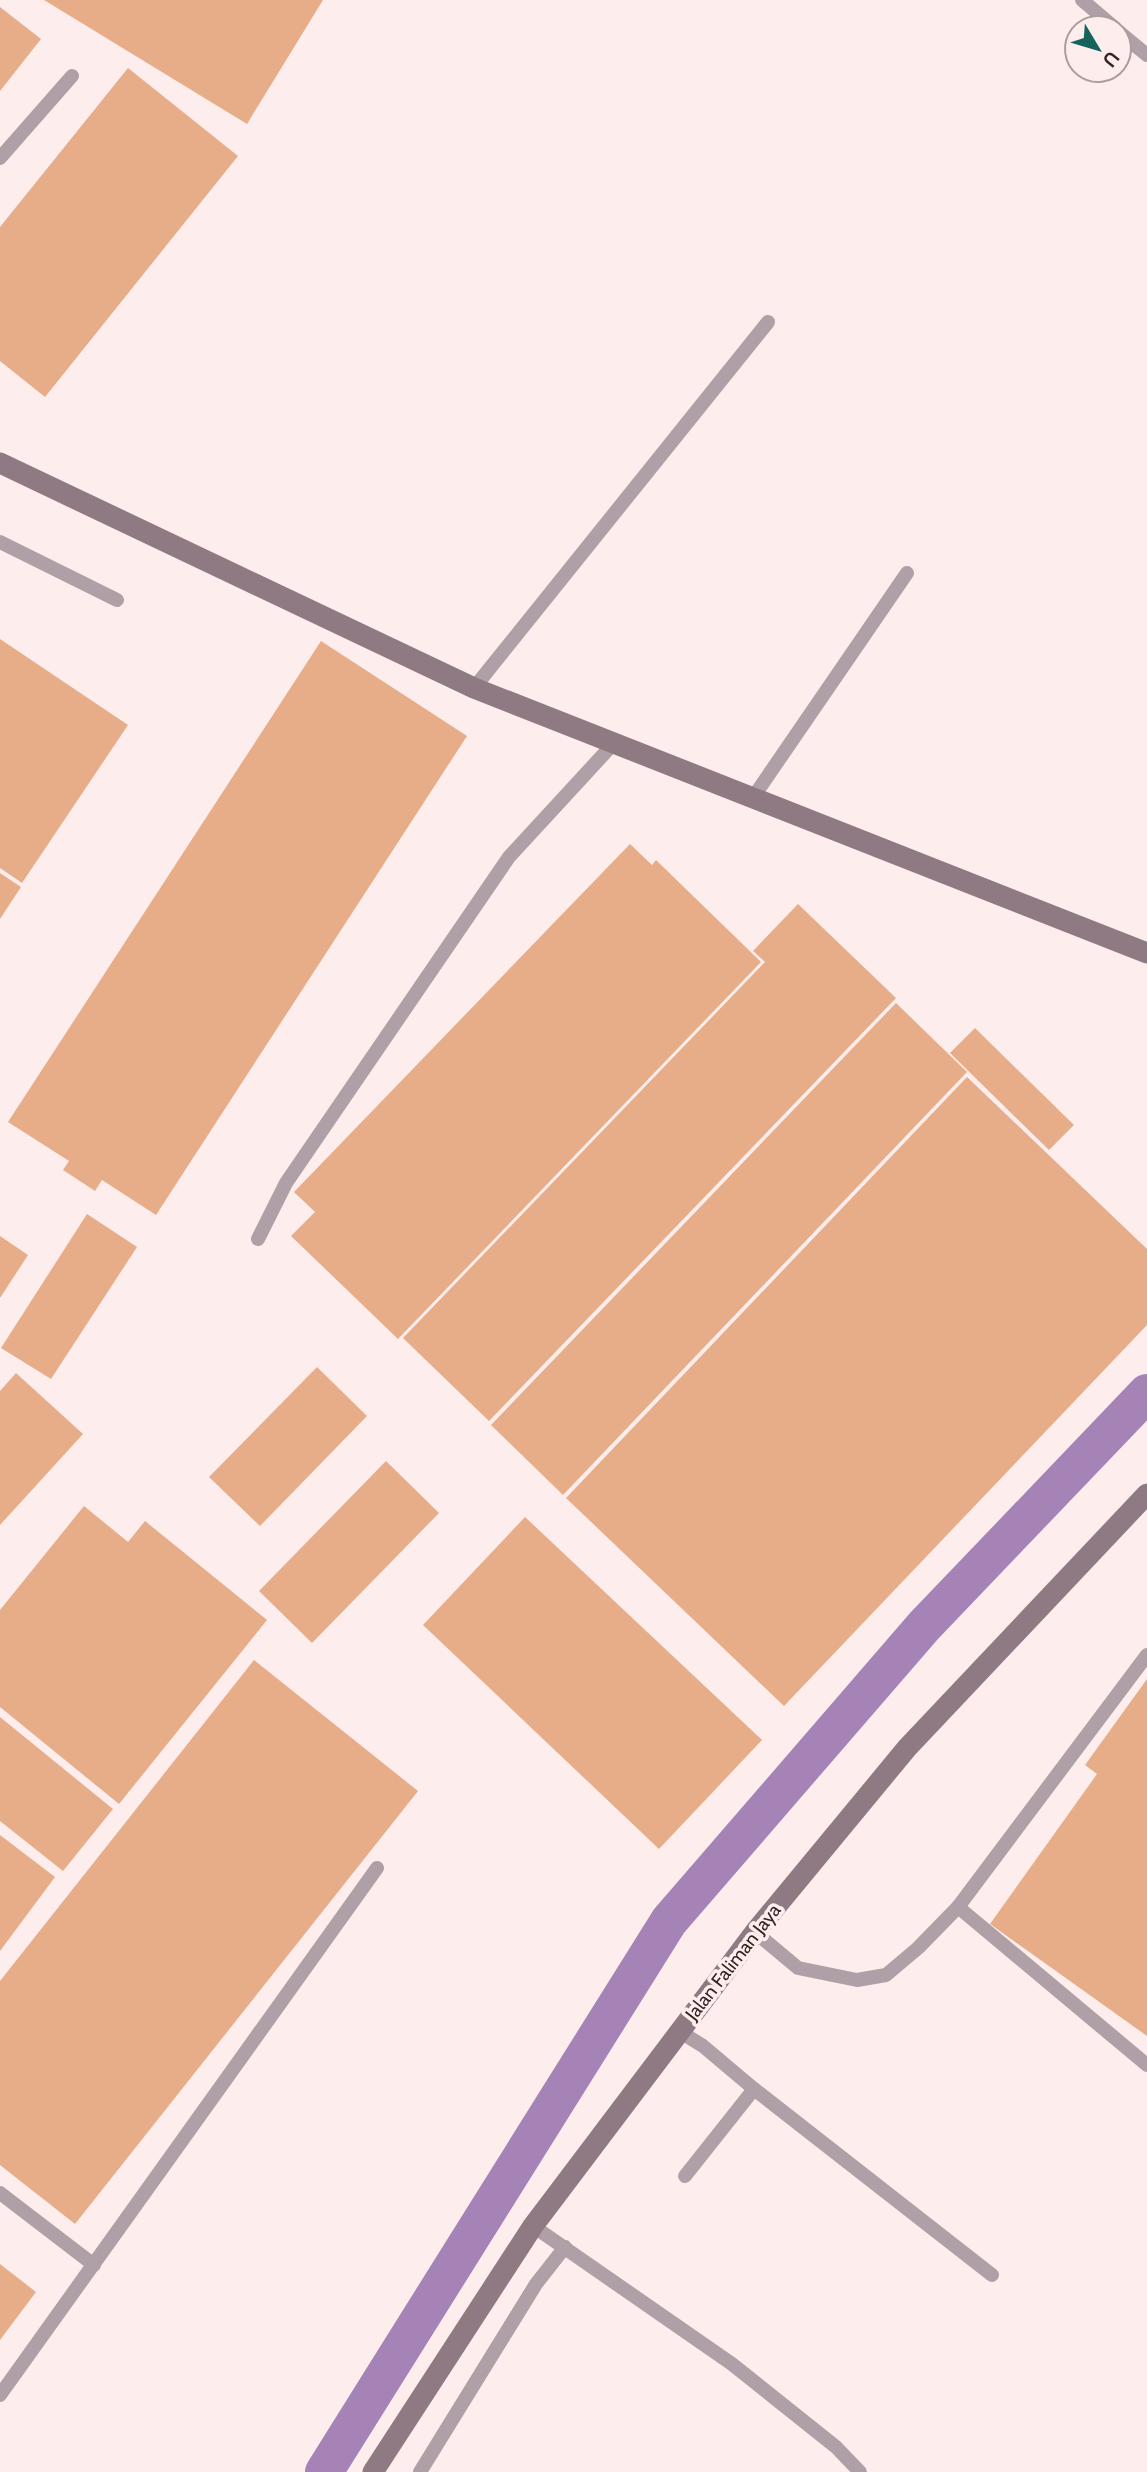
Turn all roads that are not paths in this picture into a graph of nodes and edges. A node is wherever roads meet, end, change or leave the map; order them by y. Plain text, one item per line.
1 (1082, 0) edge
2 (1098, 14) edge
3 (1133, 44) edge
4 (1147, 55) edge
5 (72, 76) dead end
6 (0, 158) edge
7 (768, 322) dead end
8 (0, 463) edge
9 (0, 542) edge
10 (907, 573) dead end
11 (117, 600) dead end
12 (474, 688) junction
13 (614, 743) junction
14 (752, 799) junction
15 (1147, 953) edge
16 (258, 1239) dead end
17 (1147, 1494) edge
18 (1147, 1655) edge
19 (377, 1868) dead end
20 (958, 1908) junction
21 (755, 1931) junction
22 (680, 2031) junction
23 (1147, 2065) edge
24 (754, 2089) junction
25 (685, 2176) dead end
26 (0, 2193) edge
27 (533, 2226) junction
28 (565, 2247) junction
29 (94, 2265) junction
30 (992, 2275) dead end
31 (0, 2395) edge
32 (373, 2472) edge
33 (420, 2472) edge
34 (860, 2472) edge

1 - 2 lane
3 - 4 lane
5 - 6 lane
7 - 12 lane
8 - 12 street
9 - 11 lane
10 - 14 lane
12 - 13 street
13 - 14 street
13 - 16 lane
14 - 15 street
17 - 21 street, Jalan Faliman Jaya
18 - 20 lane
19 - 29 lane
20 - 21 lane
20 - 23 lane
21 - 22 street, Jalan Faliman Jaya
22 - 24 lane
22 - 27 street, Jalan Faliman Jaya
24 - 25 lane
24 - 30 lane
26 - 29 lane
27 - 28 lane
27 - 32 street, Jalan Faliman Jaya
28 - 33 lane
28 - 34 lane
29 - 31 lane

